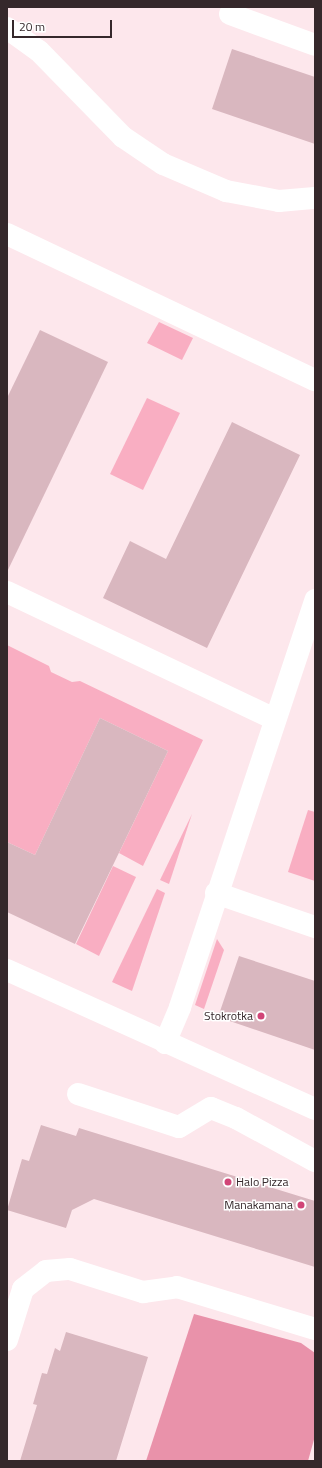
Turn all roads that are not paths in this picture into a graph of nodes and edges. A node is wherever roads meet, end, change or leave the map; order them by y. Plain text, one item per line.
1 (230, 14) dead end
2 (7, 28) edge
3 (315, 45) edge
4 (315, 198) edge
5 (7, 234) edge
6 (315, 380) edge
7 (7, 592) edge
8 (315, 600) edge
9 (274, 719) junction
10 (216, 893) junction
11 (315, 927) edge
12 (7, 970) edge
13 (165, 1043) junction
14 (78, 1094) dead end
15 (315, 1109) edge
16 (315, 1161) edge
17 (315, 1329) edge
18 (7, 1340) edge

1 - 3 street
2 - 4 street
5 - 6 street
7 - 9 street
8 - 9 street
9 - 10 street
10 - 11 street
10 - 13 street
12 - 13 street
13 - 15 street
14 - 16 street
17 - 18 street

